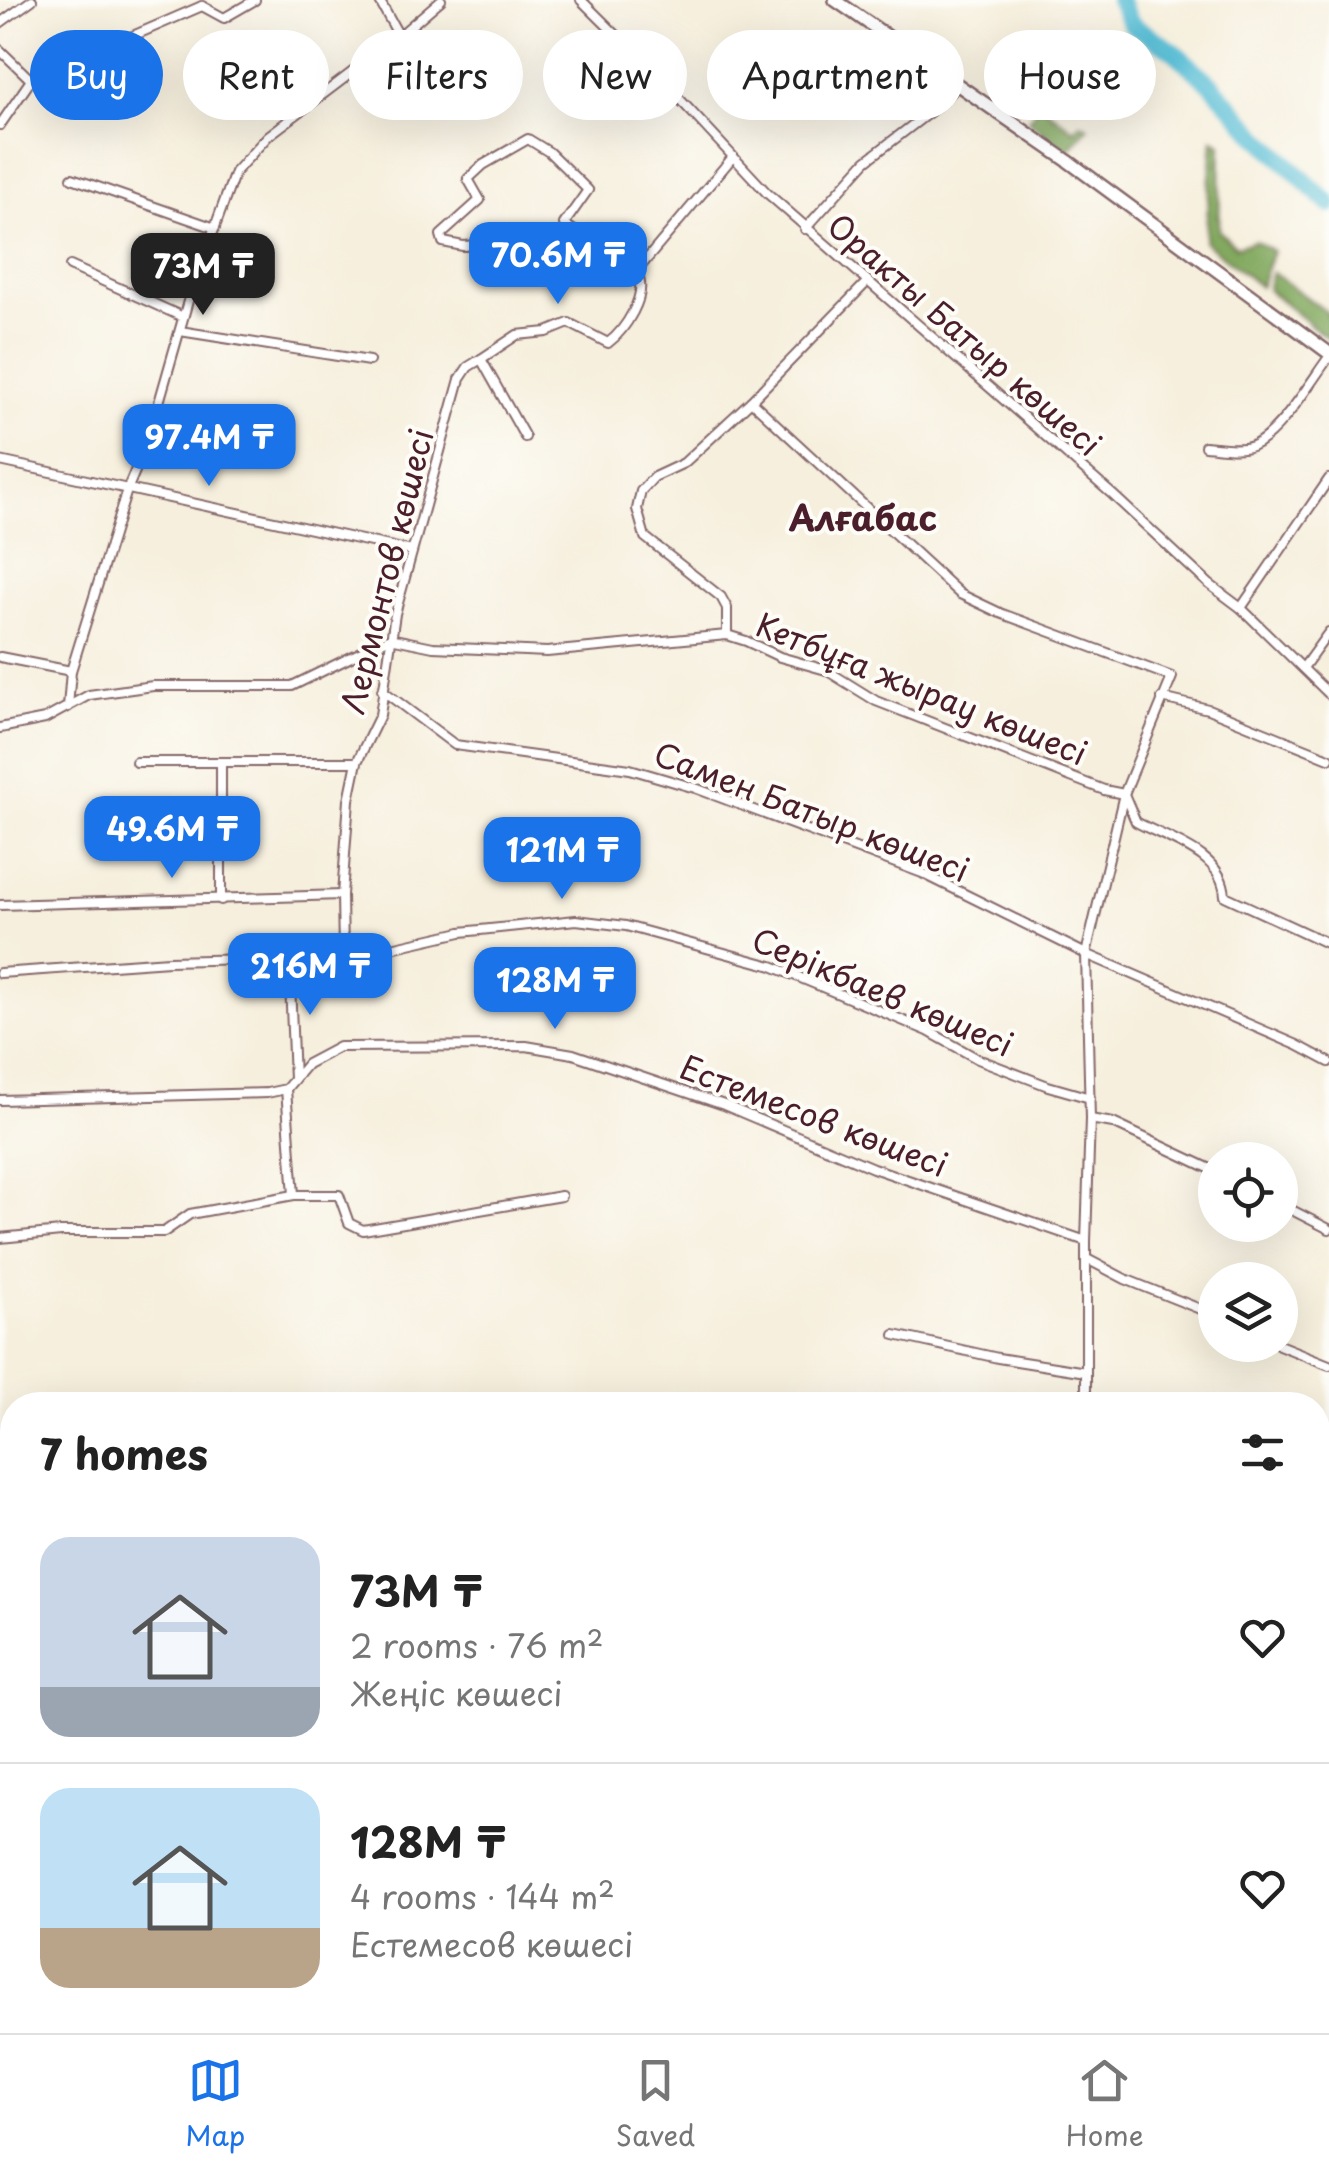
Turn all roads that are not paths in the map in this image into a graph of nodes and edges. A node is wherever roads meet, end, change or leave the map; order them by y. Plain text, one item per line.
1 (32, 0) edge
2 (255, 0) edge
3 (379, 0) edge
4 (441, 0) edge
5 (580, 0) edge
6 (835, 0) edge
7 (203, 3) edge
8 (0, 23) edge
9 (143, 30) edge
10 (396, 30) edge
11 (406, 30) edge
12 (878, 30) edge
13 (0, 50) edge
14 (349, 74) edge
15 (30, 78) edge
16 (30, 83) edge
17 (964, 89) edge
18 (919, 120) edge
19 (0, 125) edge
20 (732, 158) junction
21 (72, 178) dead end
22 (216, 228) junction
23 (806, 229) junction
24 (590, 241) junction
25 (70, 266) dead end
26 (636, 272) junction
27 (866, 282) junction
28 (183, 318) junction
29 (180, 331) junction
30 (1329, 355) edge
31 (481, 359) junction
32 (369, 360) dead end
33 (752, 401) junction
34 (525, 437) dead end
35 (1205, 446) dead end
36 (0, 461) edge
37 (1329, 479) edge
38 (127, 490) junction
39 (412, 551) junction
40 (1240, 608) junction
41 (1328, 635) edge
42 (728, 636) junction
43 (390, 638) junction
44 (0, 657) edge
45 (1302, 668) junction
46 (71, 671) junction
47 (382, 690) junction
48 (1329, 694) edge
49 (1162, 698) junction
50 (68, 707) junction
51 (0, 728) edge
52 (1329, 758) edge
53 (136, 762) dead end
54 (221, 762) junction
55 (357, 762) junction
56 (1124, 794) junction
57 (342, 895) junction
58 (220, 900) junction
59 (0, 905) edge
60 (1329, 944) edge
61 (344, 952) junction
62 (1086, 954) junction
63 (289, 958) junction
64 (0, 972) edge
65 (1329, 1062) edge
66 (294, 1079) junction
67 (286, 1090) junction
68 (1090, 1098) junction
69 (0, 1100) edge
70 (1090, 1120) junction
71 (1198, 1163) edge
72 (294, 1194) junction
73 (561, 1196) dead end
74 (1298, 1213) edge
75 (1329, 1229) edge
76 (0, 1238) edge
77 (1086, 1241) junction
78 (1087, 1259) junction
79 (1198, 1309) edge
80 (895, 1335) dead end
81 (1298, 1353) edge
82 (1329, 1365) edge
83 (1086, 1372) junction
84 (1086, 1392) edge

1 - 8 street
2 - 7 street
3 - 10 street
4 - 11 street
5 - 20 street, Оракты Батыр көшесі
6 - 12 main road
7 - 9 street
13 - 15 street
14 - 22 street
16 - 19 street
17 - 30 main road
18 - 23 street
20 - 23 street, Оракты Батыр көшесі
20 - 26 street
21 - 22 street
22 - 28 street
23 - 27 street, Оракты Батыр көшесі
24 - 24 street
24 - 26 street
25 - 28 street
26 - 31 street
27 - 33 street
27 - 40 street, Оракты Батыр көшесі
28 - 29 street
29 - 32 street
29 - 38 street
30 - 35 street
31 - 34 street
31 - 39 street, Лермонтов көшесі
33 - 42 street
33 - 49 street
36 - 38 street
37 - 40 street
38 - 39 street
38 - 46 street
39 - 43 street, Лермонтов көшесі
40 - 45 street, Оракты Батыр көшесі
41 - 45 street
42 - 43 street, Кетбұға жырау көшесі
42 - 56 street, Кетбұға жырау көшесі
43 - 47 street, Лермонтов көшесі
43 - 50 street
44 - 46 street
45 - 48 street, Оракты Батыр көшесі
46 - 50 street
47 - 55 street, Лермонтов көшесі
47 - 62 street, Самен Батыр көшесі
49 - 52 street
49 - 56 street
50 - 51 street
53 - 54 street
54 - 55 street
54 - 58 street
55 - 57 street, Лермонтов көшесі
56 - 60 street
56 - 62 street
57 - 58 street
57 - 61 street, Лермонтов көшесі
58 - 59 street
61 - 63 street, Серікбаев көшесі
61 - 68 street, Серікбаев көшесі
62 - 65 street, Самен Батыр көшесі
62 - 68 street
63 - 64 street, Серікбаев көшесі
63 - 66 street
66 - 67 street, Естемесов көшесі
66 - 77 street, Естемесов көшесі
67 - 69 street
67 - 72 street
68 - 70 street
70 - 71 street
70 - 77 street
72 - 73 street
72 - 76 street
74 - 75 street
77 - 78 street
78 - 79 street
78 - 83 street
80 - 83 street
81 - 82 street
83 - 84 street

